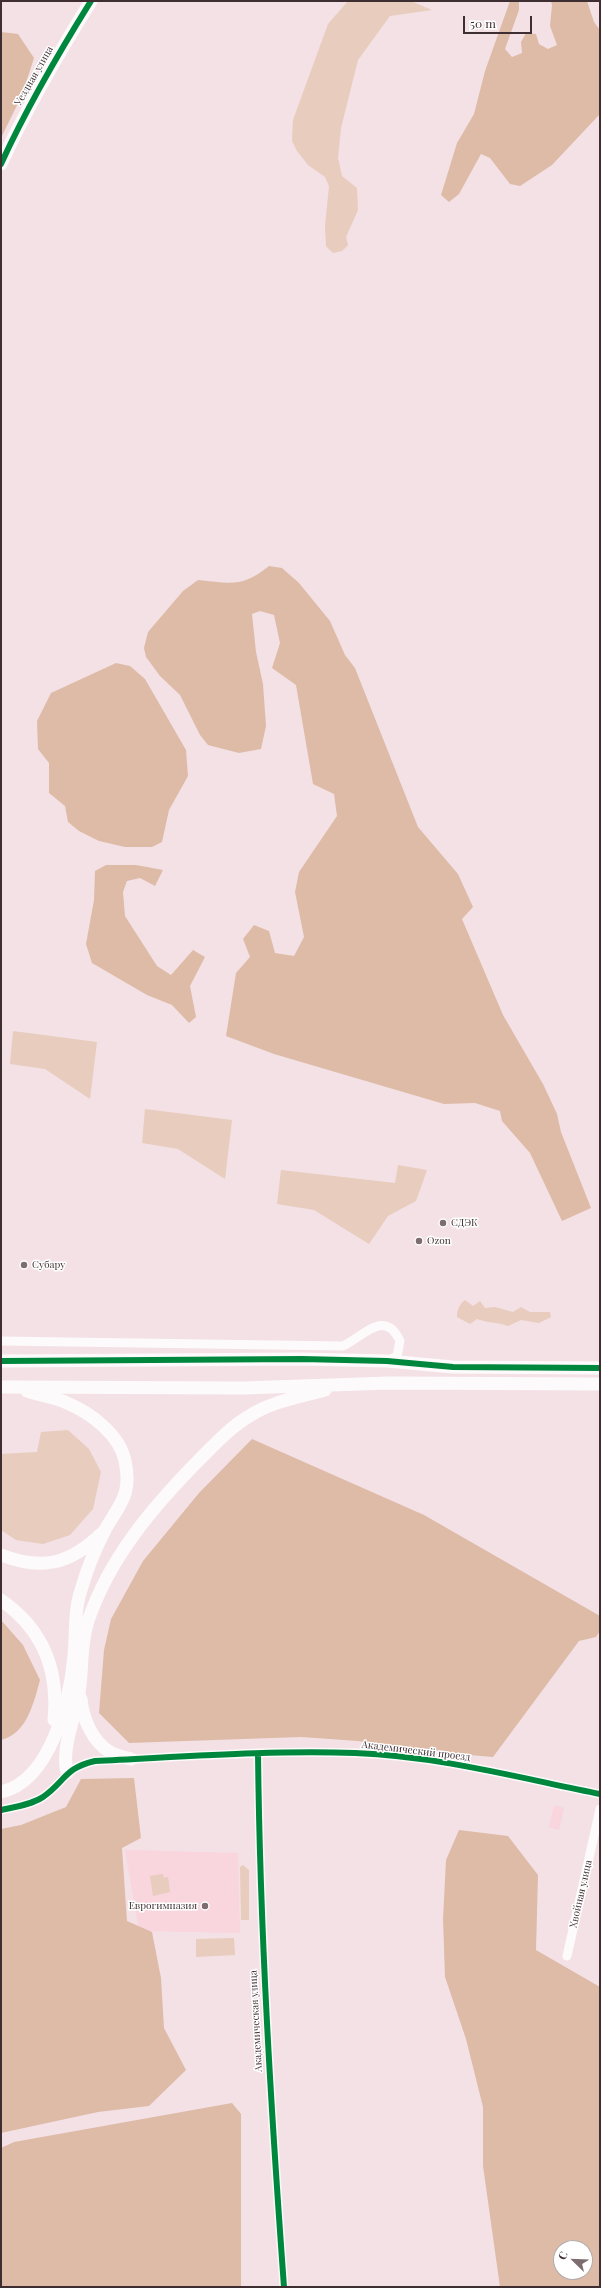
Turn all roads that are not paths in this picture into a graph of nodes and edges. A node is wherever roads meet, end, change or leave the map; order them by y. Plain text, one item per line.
1 (91, 1) edge
2 (1, 164) edge
3 (1, 1341) edge
4 (400, 1349) junction
5 (7, 1361) edge
6 (387, 1362) junction
7 (424, 1365) junction
8 (600, 1368) edge
9 (346, 1384) junction
10 (600, 1384) edge
11 (7, 1387) edge
12 (106, 1528) junction
13 (1, 1555) edge
14 (1, 1600) edge
15 (74, 1654) junction
16 (79, 1690) junction
17 (52, 1739) junction
18 (258, 1754) junction
19 (131, 1759) junction
20 (67, 1773) junction
21 (1, 1792) edge
22 (600, 1794) edge
23 (600, 1809) edge
24 (1, 1810) edge
25 (566, 1956) dead end
26 (284, 2287) edge

1 - 2 street, Уездная улица
3 - 4 street
4 - 6 street
4 - 7 street
5 - 6 street
6 - 7 street
7 - 8 street
9 - 10 street
9 - 11 street
9 - 16 street
11 - 12 street
12 - 13 street
12 - 15 street
14 - 17 street
15 - 16 street
15 - 17 street
16 - 19 street
16 - 20 street
17 - 21 street
18 - 19 street, Академический проезд
18 - 22 street, Академический проезд
18 - 26 street, Академическая улица
19 - 20 street, Академический проезд
20 - 24 street, Академический проезд
23 - 25 street, Хвойная улица

